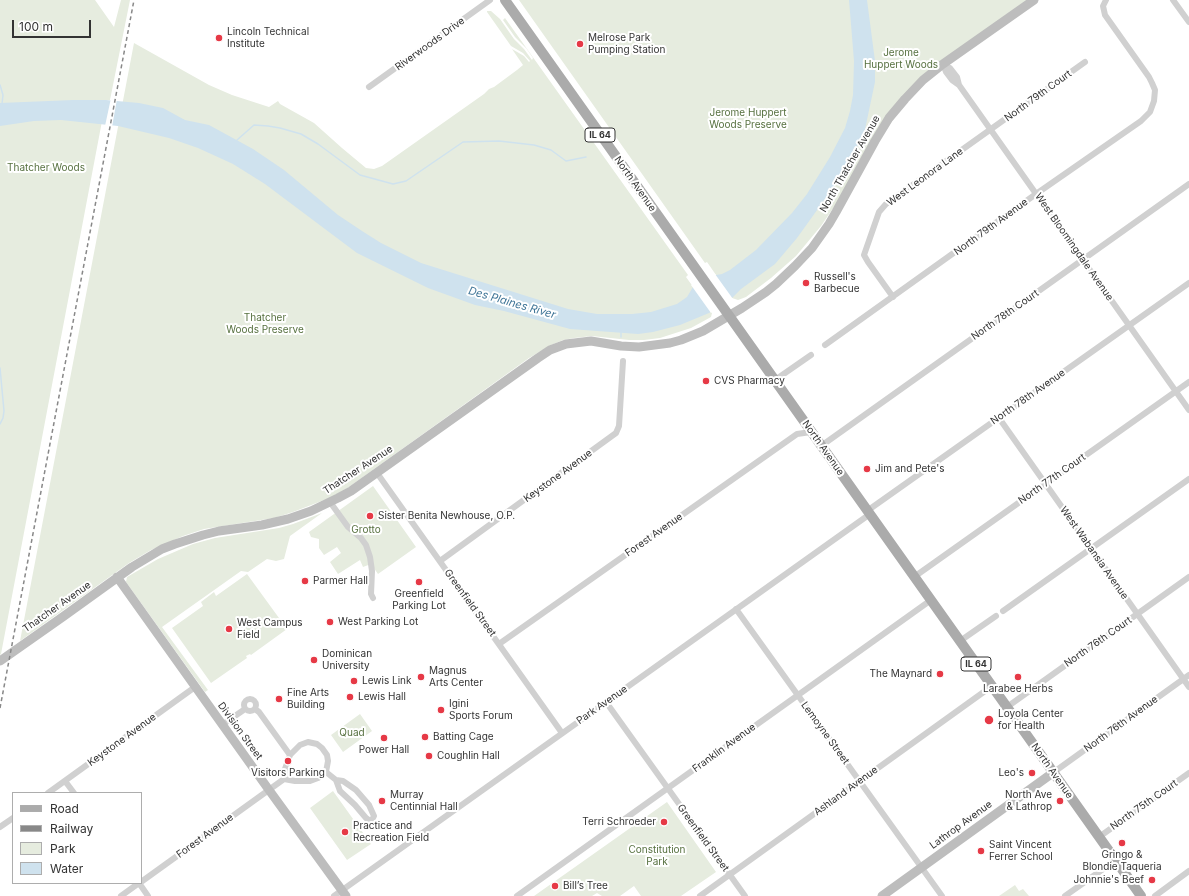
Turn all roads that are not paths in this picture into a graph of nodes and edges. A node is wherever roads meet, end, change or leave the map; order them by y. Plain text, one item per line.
1 (490, 0) edge
2 (505, 0) edge
3 (1034, 0) edge
4 (1106, 0) edge
5 (1173, 0) edge
6 (1189, 22) edge
7 (1084, 62) dead end
8 (944, 64) junction
9 (369, 87) dead end
10 (990, 129) junction
11 (1189, 184) edge
12 (1036, 194) junction
13 (1083, 260) junction
14 (1189, 283) edge
15 (893, 297) junction
16 (730, 316) junction
17 (1129, 326) junction
18 (825, 345) dead end
19 (811, 355) dead end
20 (622, 361) dead end
21 (775, 380) junction
22 (1189, 382) edge
23 (1176, 391) junction
24 (1189, 410) edge
25 (999, 418) junction
26 (811, 432) junction
27 (821, 446) junction
28 (377, 473) junction
29 (1189, 479) edge
30 (1045, 484) junction
31 (330, 502) junction
32 (868, 512) junction
33 (1091, 548) junction
34 (440, 561) junction
35 (117, 577) junction
36 (914, 577) junction
37 (1189, 577) edge
38 (373, 598) dead end
39 (931, 600) junction
40 (736, 609) junction
41 (1002, 611) dead end
42 (1137, 614) junction
43 (996, 616) dead end
44 (960, 641) junction
45 (499, 644) junction
46 (0, 661) edge
47 (1186, 677) edge
48 (992, 686) junction
49 (195, 687) junction
50 (1189, 687) edge
51 (798, 695) junction
52 (606, 702) junction
53 (1007, 707) junction
54 (245, 709) junction
55 (256, 709) junction
56 (222, 725) junction
57 (562, 733) junction
58 (290, 755) junction
59 (326, 772) junction
60 (1054, 772) junction
61 (1189, 773) edge
62 (284, 779) junction
63 (336, 780) junction
64 (65, 781) junction
65 (859, 781) junction
66 (667, 788) junction
67 (269, 790) junction
68 (49, 792) edge
69 (73, 792) edge
70 (12, 819) edge
71 (0, 827) edge
72 (1099, 837) junction
73 (1116, 860) junction
74 (921, 868) junction
75 (1189, 871) edge
76 (730, 875) junction
77 (142, 882) edge
78 (139, 884) edge
79 (141, 884) edge
80 (344, 893) edge
81 (121, 896) edge
82 (148, 896) edge
83 (334, 896) edge
84 (517, 896) edge
85 (700, 896) edge
86 (745, 896) edge
87 (882, 896) edge
88 (942, 896) edge
89 (1065, 896) edge
90 (1141, 896) edge
91 (1155, 896) edge

1 - 9 street, Riverwoods Drive
2 - 16 main road, North Avenue / IL 64
3 - 8 street, North Thatcher Avenue
4 - 12 street, North 79th Avenue
5 - 6 street
7 - 10 street, North 79th Court
8 - 10 street, West Bloomingdale Avenue
8 - 16 street, North Thatcher Avenue
10 - 12 street, West Bloomingdale Avenue
10 - 15 street, West Leonora Lane
11 - 13 street, North 78th Court
12 - 13 street, West Bloomingdale Avenue
12 - 15 street, North 79th Avenue
13 - 17 street, West Bloomingdale Avenue
13 - 27 street, North 78th Court
14 - 17 street, North 78th Avenue
15 - 18 street, North 79th Avenue
16 - 21 main road, North Avenue / IL 64
16 - 28 street, Thatcher Avenue
17 - 23 street, West Bloomingdale Avenue
17 - 25 street, North 78th Avenue
19 - 21 street
20 - 34 street, Keystone Avenue
21 - 26 main road, North Avenue / IL 64
22 - 23 street, North 77th Court
23 - 24 street, West Bloomingdale Avenue
23 - 30 street, North 77th Court
25 - 30 street, West Wabansia Avenue
25 - 32 street, North 78th Avenue
26 - 27 main road, North Avenue / IL 64
26 - 45 street, Forest Avenue
27 - 32 main road, North Avenue / IL 64
28 - 31 street, Thatcher Avenue
28 - 34 street, Greenfield Street
29 - 33 street
30 - 33 street, West Wabansia Avenue
30 - 36 street, North 77th Court
31 - 35 street, Thatcher Avenue
31 - 38 street
32 - 36 main road, North Avenue / IL 64
32 - 40 street, Park Avenue
33 - 41 street
33 - 42 street, West Wabansia Avenue
34 - 45 street, Greenfield Street
35 - 46 street, Thatcher Avenue
35 - 49 street, Division Street
36 - 39 main road, North Avenue / IL 64
37 - 42 street, North 76th Court
39 - 44 main road, North Avenue / IL 64
39 - 51 street, Franklin Avenue
40 - 51 street, Lemoyne Street
40 - 52 street, Park Avenue
42 - 47 street, West Wabansia Avenue
42 - 53 street, North 76th Court
43 - 44 street
44 - 48 main road, North Avenue / IL 64
45 - 57 street, Greenfield Street
47 - 50 street, West Wabansia Avenue
47 - 60 street, North 76th Avenue
48 - 53 main road, North Avenue / IL 64
48 - 65 street, Ashland Avenue
49 - 56 street, Division Street
49 - 64 street, Keystone Avenue
51 - 65 street, Lemoyne Street
51 - 66 street, Franklin Avenue
52 - 57 street, Park Avenue
52 - 66 street, Greenfield Street
53 - 60 main road, North Avenue / IL 64
54 - 55 street
54 - 55 street
54 - 56 street
55 - 58 street
56 - 67 street, Division Street
57 - 80 street, Park Avenue
58 - 59 street
58 - 62 street
59 - 62 street
59 - 63 street
60 - 72 main road, North Avenue / IL 64
60 - 74 street, Lathrop Avenue
61 - 72 street, North 75th Court
62 - 67 street, Forest Avenue
63 - 63 street
64 - 68 street, Keystone Avenue
64 - 69 street
65 - 74 street, Lemoyne Street
65 - 76 street, Ashland Avenue
66 - 76 street, Greenfield Street
66 - 84 street, Franklin Avenue
67 - 77 street, Forest Avenue
67 - 80 street, Division Street
70 - 71 street
72 - 73 main road, North Avenue / IL 64
73 - 89 street
73 - 90 main road, North Avenue / IL 64
74 - 87 street, Lathrop Avenue
74 - 88 street, Lemoyne Street
75 - 91 street
76 - 85 street, Ashland Avenue
76 - 86 street, Greenfield Street
78 - 81 street, Forest Avenue
79 - 82 street
80 - 83 street, Park Avenue

